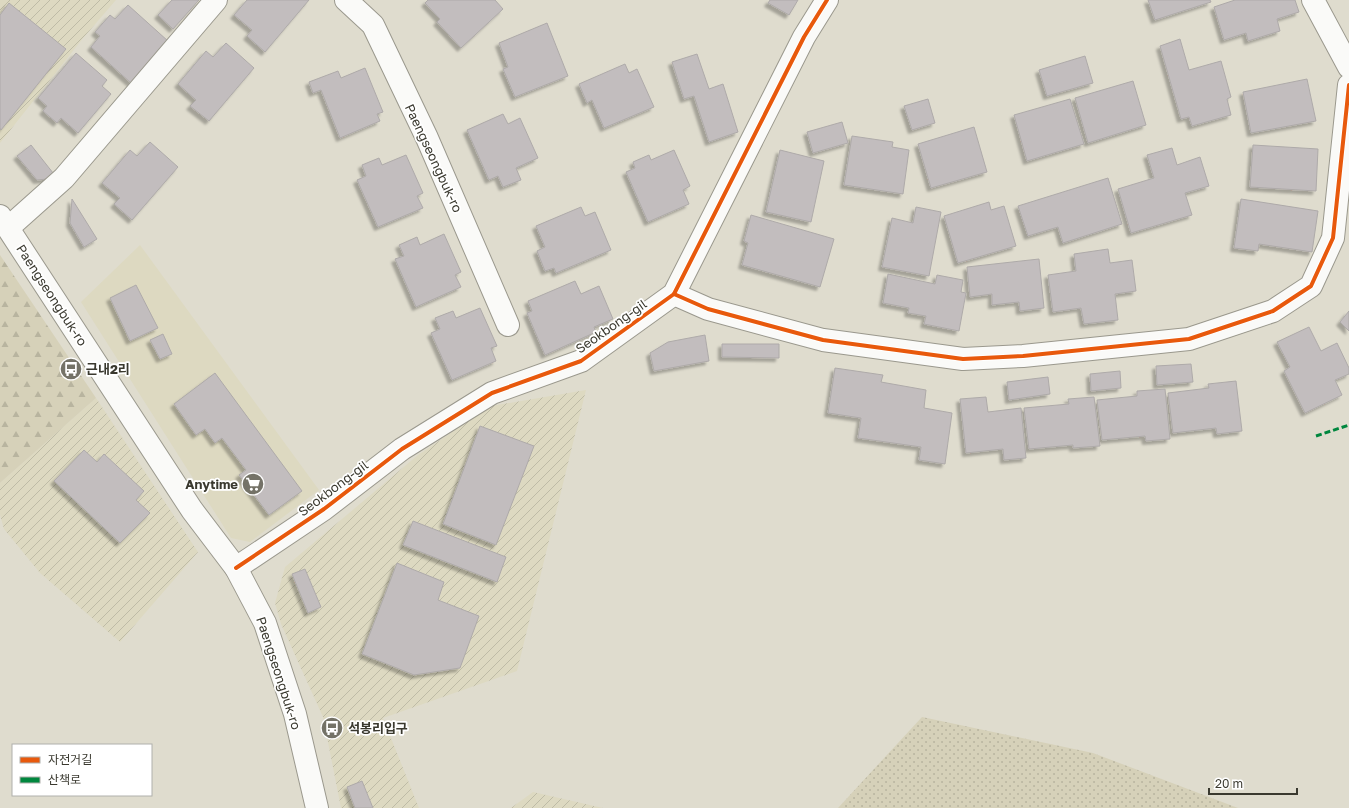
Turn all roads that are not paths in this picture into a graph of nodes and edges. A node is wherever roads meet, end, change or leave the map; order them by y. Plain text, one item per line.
1 (216, 0) edge
2 (346, 0) edge
3 (827, 0) edge
4 (1313, 0) edge
5 (1349, 67) edge
6 (1349, 85) edge
7 (4, 222) edge
8 (674, 294) junction
9 (508, 325) dead end
10 (236, 568) junction
11 (316, 808) edge

1 - 7 street, Paengseongbuk-ro
2 - 9 street, Paengseongbuk-ro
3 - 8 street, Seokbong-gil
4 - 5 street
6 - 8 street
7 - 10 street, Paengseongbuk-ro
8 - 10 street, Seokbong-gil
10 - 11 street, Paengseongbuk-ro

